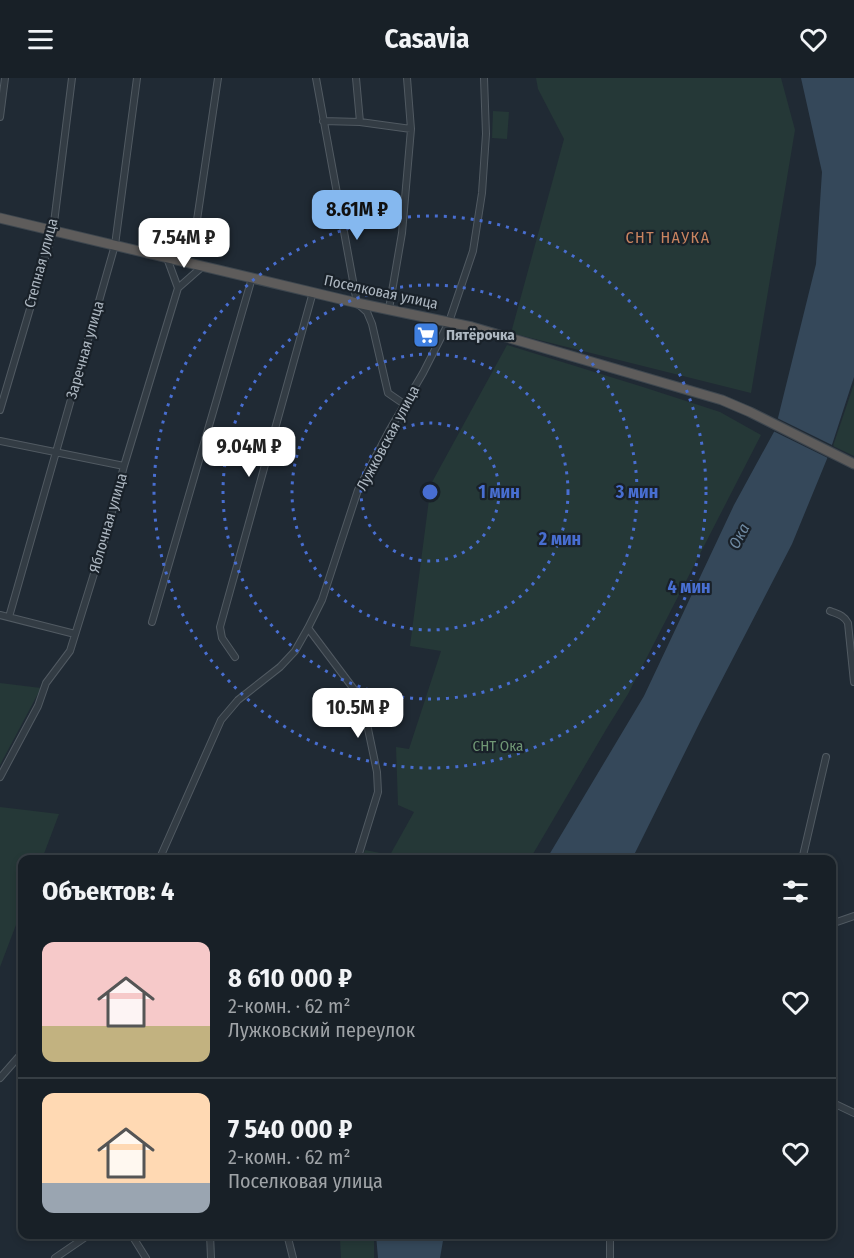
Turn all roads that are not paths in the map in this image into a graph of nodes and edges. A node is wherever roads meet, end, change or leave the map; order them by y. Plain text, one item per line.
1 (5, 78) edge
2 (72, 78) edge
3 (137, 78) edge
4 (218, 78) edge
5 (316, 78) edge
6 (356, 78) edge
7 (407, 78) edge
8 (484, 78) edge
9 (0, 117) edge
10 (322, 121) junction
11 (360, 122) junction
12 (411, 129) junction
13 (0, 218) edge
14 (53, 231) junction
15 (115, 245) junction
16 (167, 257) junction
17 (187, 262) junction
18 (203, 266) junction
19 (252, 278) junction
20 (178, 288) junction
21 (314, 292) junction
22 (357, 303) junction
23 (389, 309) junction
24 (449, 322) junction
25 (404, 404) junction
26 (0, 410) edge
27 (0, 441) edge
28 (56, 452) junction
29 (854, 464) edge
30 (124, 465) junction
31 (830, 611) dead end
32 (0, 615) edge
33 (9, 616) junction
34 (152, 622) dead end
35 (308, 628) junction
36 (75, 634) junction
37 (235, 657) dead end
38 (854, 682) edge
39 (826, 757) dead end
40 (0, 777) edge
41 (161, 855) edge
42 (359, 855) edge
43 (803, 855) edge
44 (854, 916) edge
45 (836, 922) edge
46 (18, 1058) edge
47 (0, 1078) edge
48 (836, 1104) edge
49 (854, 1113) edge
50 (83, 1239) edge
51 (134, 1239) edge
52 (210, 1239) edge
53 (288, 1239) edge
54 (610, 1239) edge
55 (55, 1258) edge
56 (146, 1258) edge
57 (211, 1258) edge
58 (293, 1258) edge
59 (610, 1258) edge

1 - 9 street
2 - 14 street, Степная улица
3 - 15 street, Заречная улица
4 - 17 street
5 - 10 street
6 - 11 street
7 - 12 street
8 - 24 street, Лужковская улица
10 - 11 street
10 - 22 street
11 - 12 street
12 - 23 street
13 - 14 highway, Поселковая улица
14 - 15 highway, Поселковая улица
14 - 26 street, Степная улица
15 - 16 highway, Поселковая улица
15 - 28 street, Заречная улица
16 - 17 highway, Поселковая улица
16 - 20 street
17 - 18 highway, Поселковая улица
18 - 19 highway, Поселковая улица
18 - 20 street
19 - 21 highway, Поселковая улица
19 - 34 street
20 - 30 street, Яблочная улица
21 - 22 highway, Поселковая улица
21 - 37 street
22 - 23 highway, Поселковая улица
22 - 25 street
23 - 24 highway, Поселковая улица
24 - 25 street, Лужковская улица
24 - 29 highway, Поселковая улица
25 - 35 street, Лужковская улица
27 - 28 street
28 - 30 street
28 - 33 street, Заречная улица
30 - 36 street, Яблочная улица
31 - 38 street
32 - 33 street
33 - 36 street
35 - 41 street, Лужковская улица
35 - 42 street
36 - 40 street, Яблочная улица
39 - 43 street
44 - 45 street
46 - 47 street
48 - 49 street
50 - 55 street
51 - 56 street
52 - 57 street
53 - 58 street
54 - 59 street

